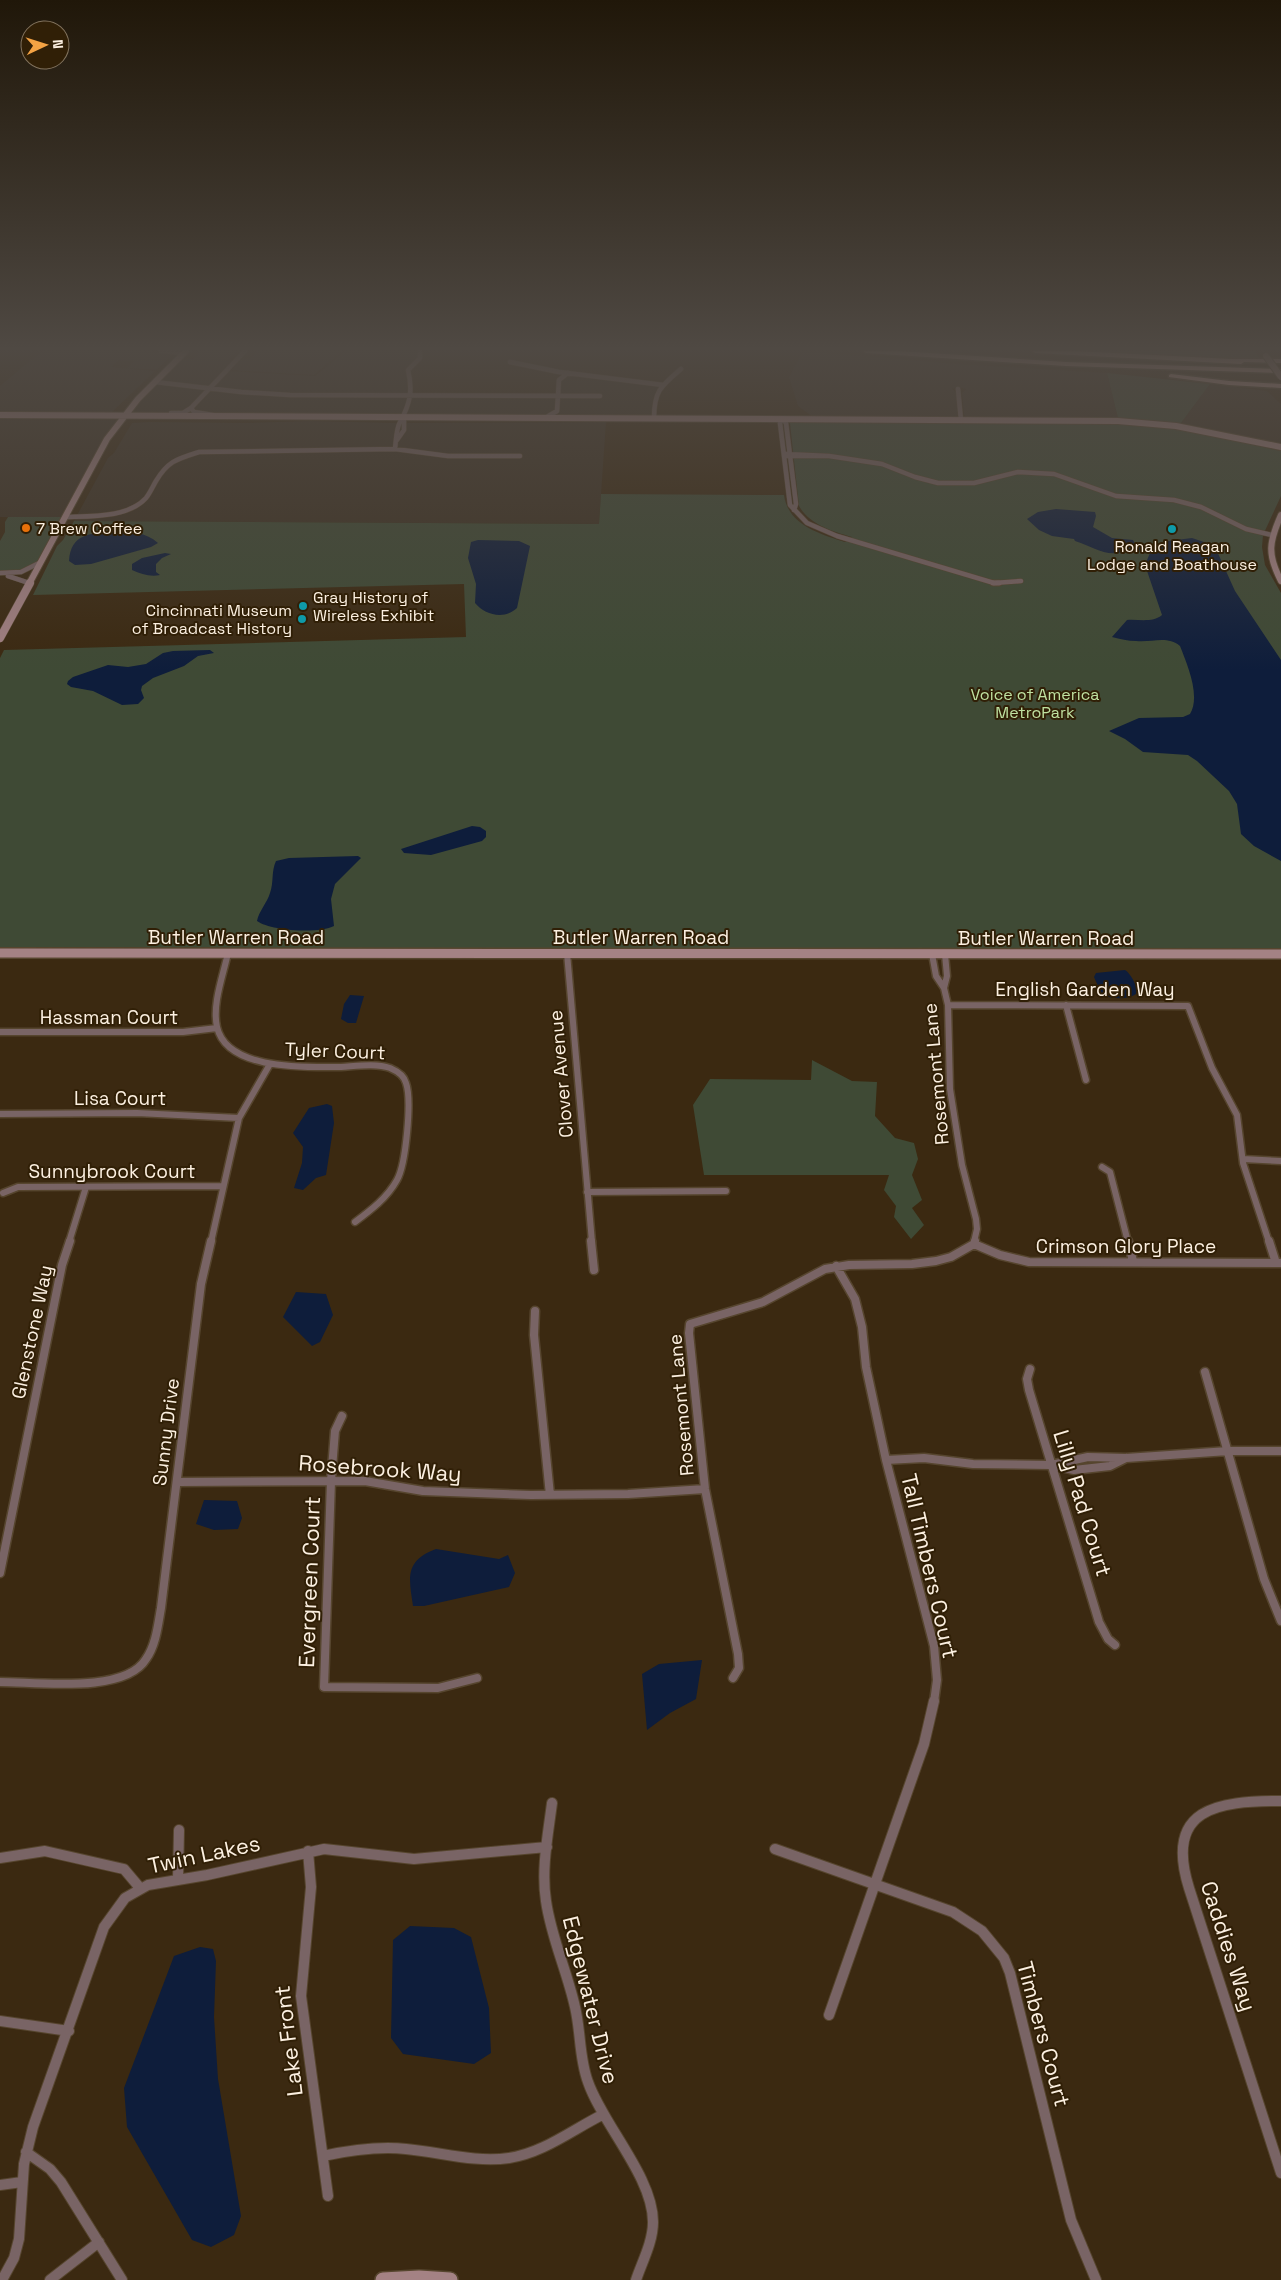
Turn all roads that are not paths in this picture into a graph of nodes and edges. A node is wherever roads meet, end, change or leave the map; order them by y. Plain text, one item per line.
1 (97, 457) edge
2 (181, 457) edge
3 (784, 457) edge
4 (790, 457) edge
5 (837, 457) edge
6 (794, 510) junction
7 (1281, 516) edge
8 (65, 517) junction
9 (1272, 535) junction
10 (39, 563) junction
11 (1278, 570) edge
12 (0, 575) edge
13 (1021, 581) dead end
14 (1281, 581) edge
15 (29, 583) junction
16 (0, 638) edge
17 (0, 953) edge
18 (228, 953) junction
19 (567, 953) junction
20 (932, 954) junction
21 (945, 954) junction
22 (1281, 954) edge
23 (944, 988) junction
24 (948, 1005) junction
25 (1066, 1005) junction
26 (217, 1028) junction
27 (0, 1032) edge
28 (270, 1064) junction
29 (1086, 1080) dead end
30 (0, 1114) edge
31 (239, 1118) junction
32 (1243, 1159) junction
33 (1281, 1161) edge
34 (1102, 1167) dead end
35 (222, 1186) junction
36 (86, 1187) junction
37 (726, 1191) dead end
38 (3, 1192) dead end
39 (587, 1192) junction
40 (355, 1222) dead end
41 (974, 1244) junction
42 (1133, 1261) junction
43 (1279, 1263) edge
44 (836, 1266) junction
45 (594, 1270) dead end
46 (535, 1312) dead end
47 (1030, 1369) dead end
48 (1205, 1372) dead end
49 (342, 1416) dead end
50 (1228, 1451) junction
51 (1281, 1451) edge
52 (886, 1460) junction
53 (1051, 1465) junction
54 (331, 1481) junction
55 (178, 1482) junction
56 (705, 1489) junction
57 (550, 1495) junction
58 (0, 1573) edge
59 (1281, 1620) edge
60 (1115, 1644) dead end
61 (477, 1678) dead end
62 (733, 1678) dead end
63 (0, 1682) edge
64 (1281, 1801) edge
65 (552, 1803) dead end
66 (179, 1830) dead end
67 (547, 1847) junction
68 (775, 1849) dead end
69 (308, 1851) junction
70 (0, 1858) edge
71 (178, 1880) junction
72 (876, 1883) junction
73 (140, 1888) junction
74 (828, 2015) dead end
75 (0, 2021) edge
76 (69, 2031) junction
77 (602, 2115) junction
78 (26, 2152) junction
79 (324, 2156) junction
80 (1281, 2172) edge
81 (22, 2182) junction
82 (0, 2185) edge
83 (328, 2196) dead end
84 (100, 2242) junction
85 (2, 2280) edge
86 (50, 2280) edge
87 (122, 2280) edge
88 (382, 2280) edge
89 (450, 2280) edge
90 (636, 2280) edge
91 (1096, 2280) edge

1 - 8 main road
2 - 8 street
3 - 6 street
4 - 6 street
5 - 9 street
6 - 13 street
7 - 9 main road
8 - 10 main road
9 - 11 main road
10 - 12 street
10 - 15 main road
11 - 14 main road
12 - 15 street
15 - 16 main road
17 - 18 main road, Butler Warren Road
18 - 19 main road, Butler Warren Road
18 - 26 street
19 - 20 main road, Butler Warren Road
19 - 39 street, Clover Avenue
20 - 21 main road, Butler Warren Road
20 - 23 street, Rosemont Lane
21 - 22 main road, Butler Warren Road
21 - 23 street, Rosemont Lane
23 - 24 street, Rosemont Lane
24 - 25 street, English Garden Way
24 - 41 street, Rosemont Lane
25 - 29 street
25 - 32 street, English Garden Way
26 - 27 street, Hassman Court
26 - 28 street, Tyler Court
28 - 31 street, Sunny Drive
28 - 40 street, Tyler Court
30 - 31 street, Lisa Court
31 - 35 street, Sunny Drive
32 - 33 street
32 - 43 street, English Garden Way
34 - 42 street
35 - 36 street, Sunnybrook Court
35 - 55 street, Sunny Drive
36 - 38 street, Sunnybrook Court
36 - 58 street, Glenstone Way
37 - 39 street
39 - 45 street, Clover Avenue
41 - 42 street, Crimson Glory Place
41 - 44 street, Rosemont Lane
42 - 43 street, Crimson Glory Place
44 - 52 street, Tall Timbers Court
44 - 56 street, Rosemont Lane
46 - 57 street
47 - 53 street, Lilly Pad Court
48 - 50 street
49 - 54 street, Evergreen Court
50 - 51 street
50 - 53 street
50 - 59 street
52 - 53 street
52 - 72 street, Tall Timbers Court
53 - 60 street, Lilly Pad Court
54 - 55 street, Rosebrook Way
54 - 57 street, Rosebrook Way
54 - 61 street, Evergreen Court
55 - 63 street, Sunny Drive
56 - 57 street, Rosebrook Way
56 - 62 street, Rosemont Lane
64 - 80 street, Caddies Way
65 - 67 street, Edgewater Drive
66 - 71 street
67 - 69 street, Twin Lakes
67 - 77 street, Edgewater Drive
68 - 72 street, Timbers Court
69 - 71 street, Twin Lakes
69 - 79 street, Lake Front
70 - 73 street
71 - 73 street, Twin Lakes
72 - 74 street, Tall Timbers Court
72 - 91 street, Timbers Court
73 - 76 street, Twin Lakes
75 - 76 street
76 - 78 street, Twin Lakes
77 - 79 street
77 - 90 street, Edgewater Drive
78 - 81 street, Twin Lakes
78 - 84 street
79 - 83 street, Lake Front
81 - 82 street
81 - 85 street, Twin Lakes
84 - 86 street
84 - 87 street
88 - 89 main road

